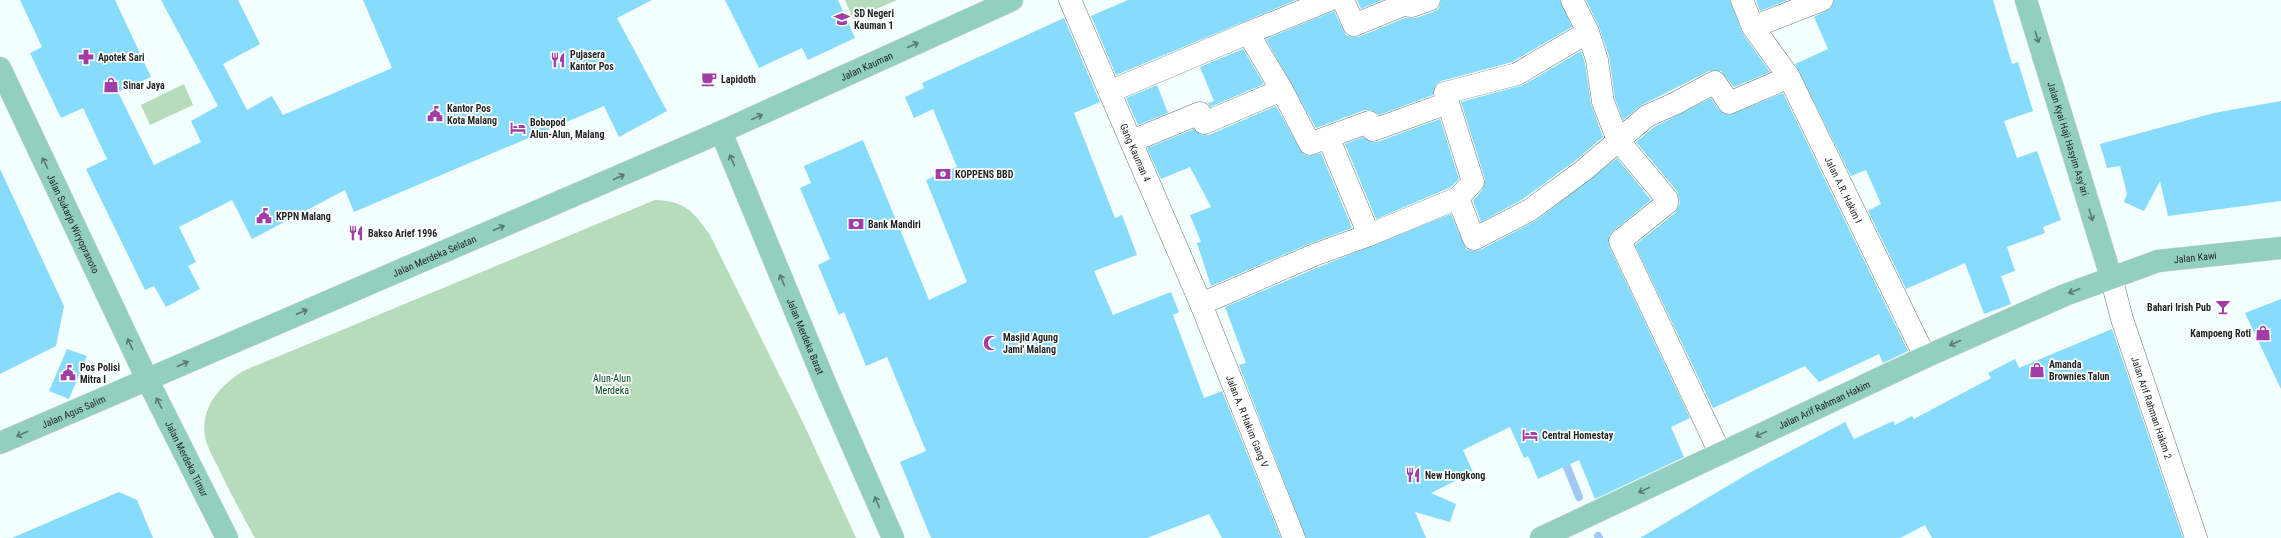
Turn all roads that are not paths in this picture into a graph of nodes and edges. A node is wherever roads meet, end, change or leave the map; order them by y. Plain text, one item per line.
1 (1012, 0) edge
2 (1070, 0) edge
3 (1329, 0) edge
4 (1343, 0) edge
5 (1572, 0) edge
6 (1742, 0) edge
7 (1822, 0) edge
8 (2026, 0) edge
9 (1414, 4) edge
10 (989, 5) edge
11 (1754, 27) junction
12 (1588, 32) junction
13 (1248, 33) junction
14 (0, 68) edge
15 (1789, 77) junction
16 (1282, 90) junction
17 (1111, 91) junction
18 (1444, 105) junction
19 (721, 132) junction
20 (1328, 137) junction
21 (1132, 140) junction
22 (1618, 140) junction
23 (1462, 192) junction
24 (1370, 235) junction
25 (2281, 248) edge
26 (2111, 277) junction
27 (1201, 304) junction
28 (1925, 357) junction
29 (147, 379) junction
30 (0, 443) edge
31 (1720, 453) junction
32 (227, 538) edge
33 (893, 538) edge
34 (1293, 538) edge
35 (1541, 538) edge
36 (2196, 538) edge

1 - 10 main road, Jalan Kauman
2 - 17 street, Gang Kauman 4
3 - 13 street
4 - 9 street
5 - 12 street
6 - 11 street, Jalan A.R. Hakim I
7 - 11 street
8 -> 26 main road, Jalan Kyai Haji Hasyim Asy'ari
19 -> 10 main road, Jalan Kauman
11 - 15 street, Jalan A.R. Hakim I
12 - 18 street
12 - 22 street
13 - 16 street
13 - 17 street
29 -> 14 main road, Jalan Sukarjo Wiryopranoto
15 - 22 street
15 - 28 street, Jalan A.R. Hakim I
16 - 20 street
16 - 21 street
17 - 21 street, Gang Kauman 4
18 - 20 street
18 - 23 street
29 -> 19 main road, Jalan Merdeka Selatan
33 -> 19 main road, Jalan Merdeka Barat
20 - 24 street
21 - 27 street, Gang Kauman 4
22 - 23 street
22 - 31 street
23 - 24 street
24 - 27 street
25 - 26 main road, Jalan Kawi
26 -> 28 main road, Jalan Arif Rahman Hakim
26 - 36 street, Jalan Arif Rahman Hakim 2
27 - 34 street, Jalan A. R Hakim Gang V
28 -> 31 main road, Jalan Arif Rahman Hakim
29 -> 30 main road, Jalan Agus Salim
32 -> 29 main road, Jalan Merdeka Timur
31 -> 35 main road, Jalan Arif Rahman Hakim

